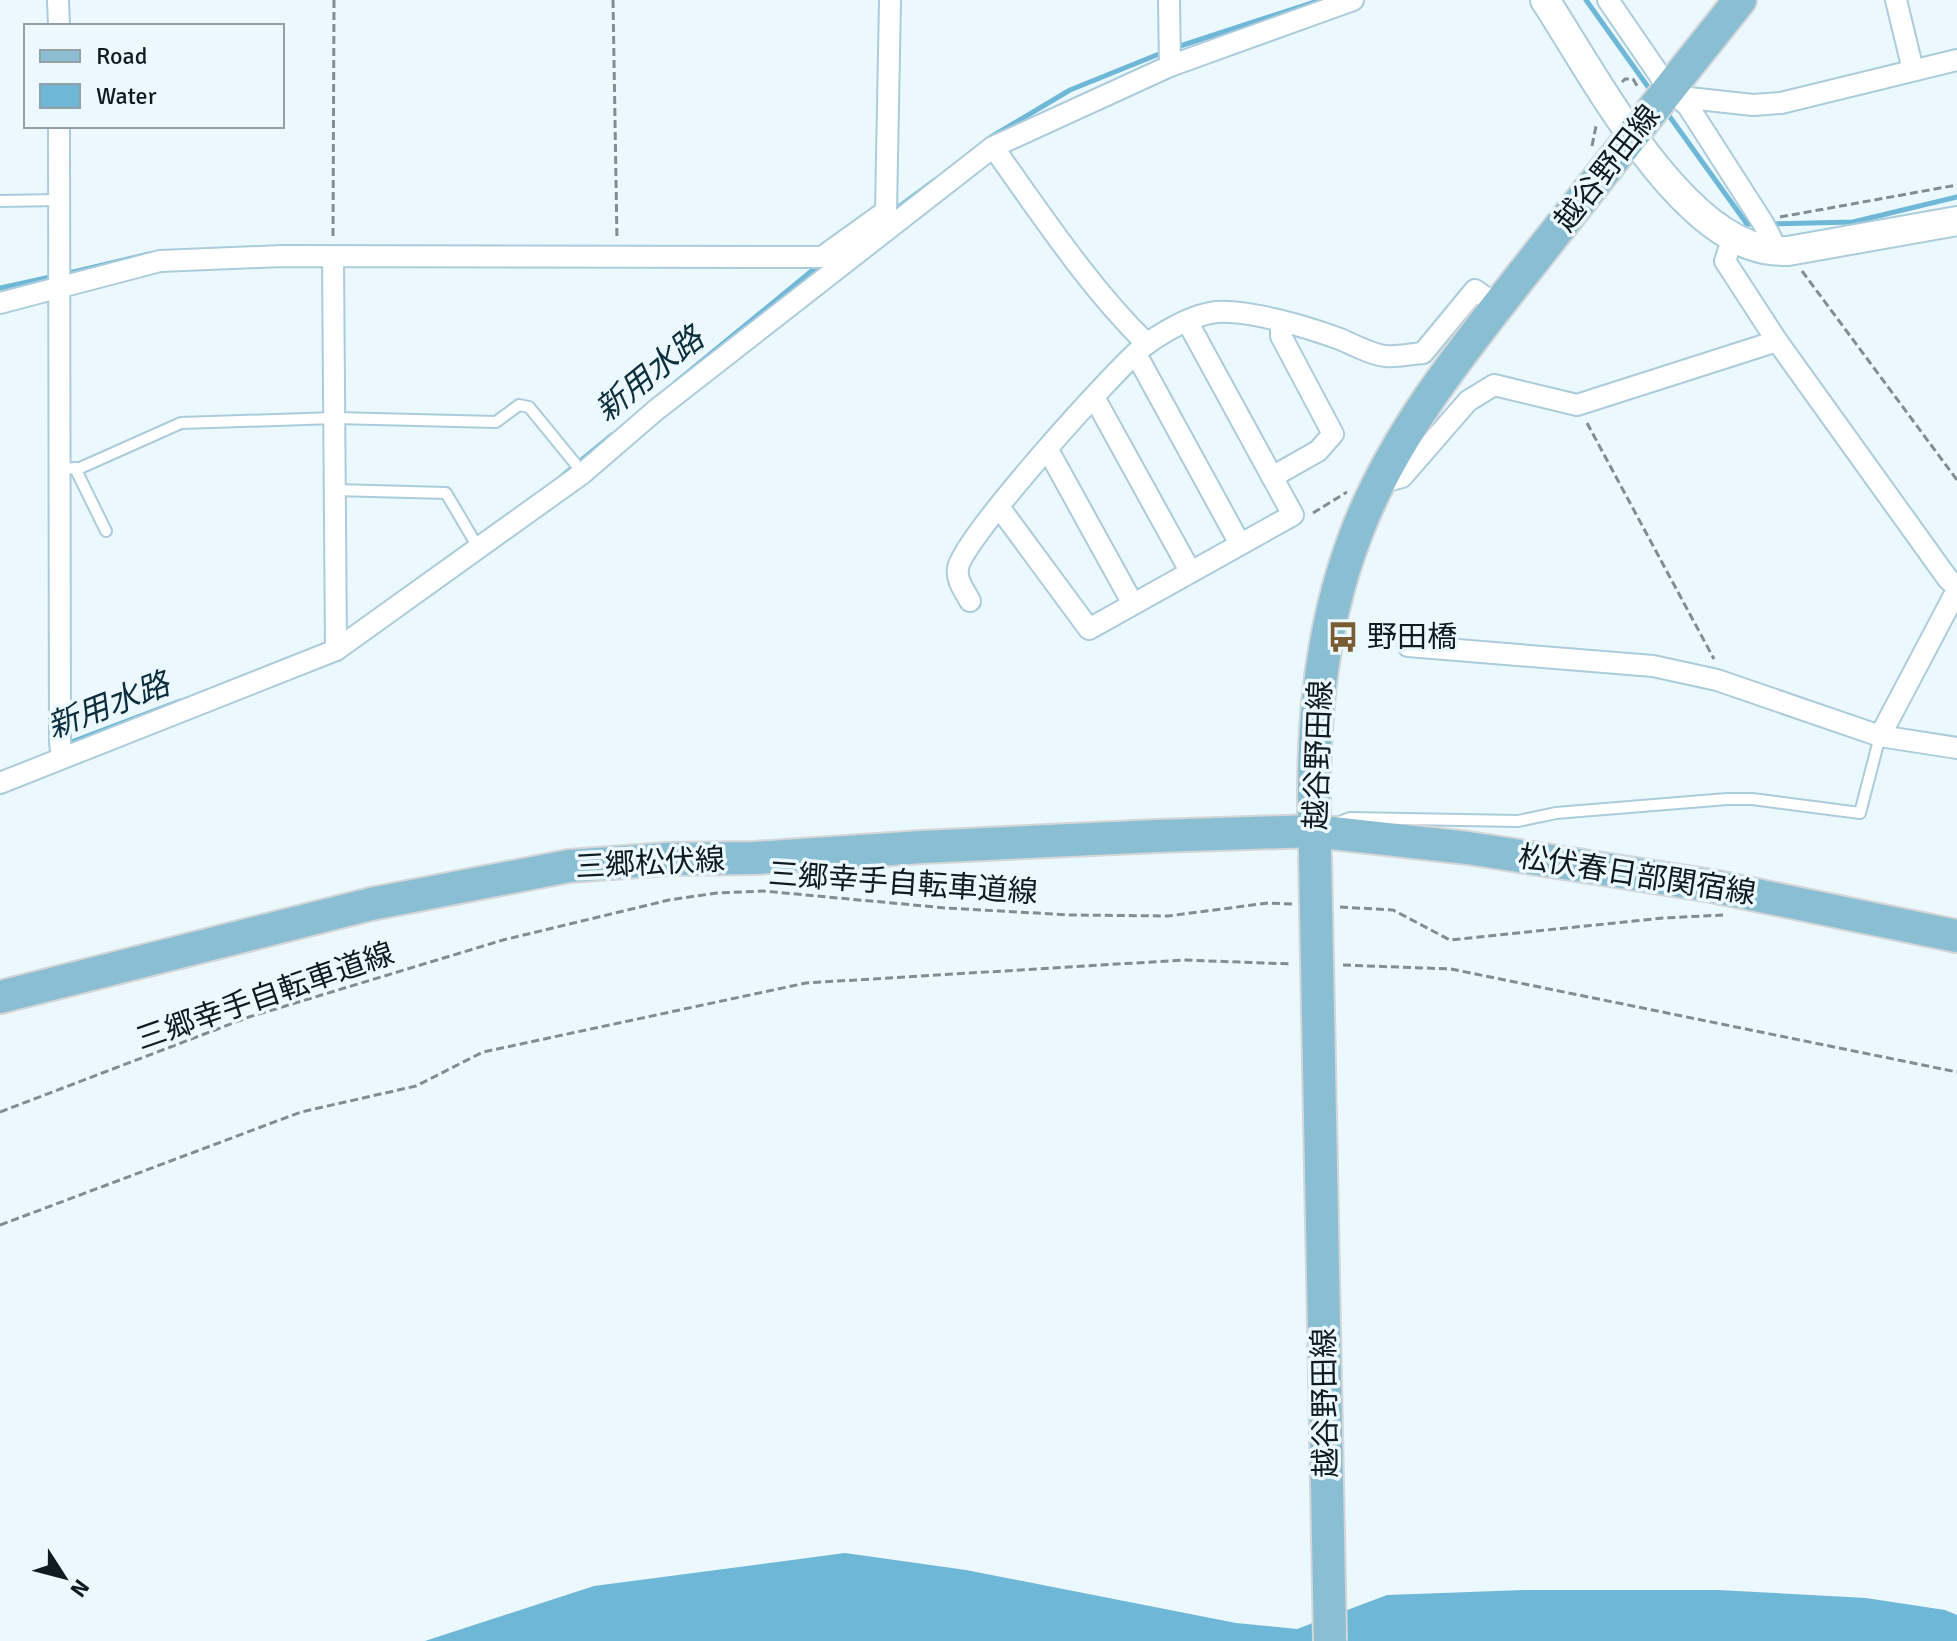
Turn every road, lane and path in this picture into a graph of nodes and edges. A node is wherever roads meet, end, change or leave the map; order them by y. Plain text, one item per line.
1 (58, 0) edge
2 (334, 0) edge
3 (613, 0) edge
4 (890, 0) edge
5 (1169, 0) edge
6 (1353, 0) edge
7 (1545, 0) edge
8 (1608, 0) edge
9 (1740, 0) edge
10 (1896, 0) edge
11 (59, 24) edge
12 (1957, 60) edge
13 (1170, 66) junction
14 (1913, 70) junction
15 (1675, 93) junction
16 (59, 128) edge
17 (1632, 135) junction
18 (993, 147) junction
19 (1957, 185) edge
20 (59, 200) junction
21 (0, 201) edge
22 (889, 218) junction
23 (1957, 221) edge
24 (1733, 237) junction
25 (1772, 241) junction
26 (618, 256) junction
27 (333, 258) junction
28 (59, 289) junction
29 (0, 303) edge
30 (1498, 306) junction
31 (1187, 321) junction
32 (1281, 322) junction
33 (1777, 341) junction
34 (1141, 349) junction
35 (1094, 397) junction
36 (1577, 405) junction
37 (335, 418) junction
38 (1048, 450) junction
39 (67, 469) junction
40 (583, 473) junction
41 (1272, 477) junction
42 (1957, 480) edge
43 (1367, 483) junction
44 (335, 490) junction
45 (999, 507) junction
46 (1310, 514) dead end
47 (106, 531) dead end
48 (1240, 544) junction
49 (479, 549) junction
50 (1190, 571) junction
51 (1957, 588) edge
52 (970, 601) dead end
53 (1133, 604) junction
54 (1408, 646) dead end
55 (336, 650) junction
56 (1711, 651) dead end
57 (1880, 736) junction
58 (1957, 748) edge
59 (61, 751) junction
60 (0, 783) edge
61 (1314, 843) junction
62 (1295, 904) dead end
63 (1335, 907) dead end
64 (1731, 915) dead end
65 (1957, 936) edge
66 (1294, 964) dead end
67 (1341, 965) dead end
68 (0, 997) edge
69 (1957, 1072) edge
70 (0, 1112) edge
71 (0, 1225) edge
72 (1330, 1641) edge

1 - 11 street
2 - 27 path
3 - 26 path
4 - 22 street
5 - 13 street
6 - 13 street
7 - 17 street
8 - 15 street
9 - 15 main road, 越谷野田線
10 - 14 street
12 - 14 street
13 - 18 street
14 - 15 street
15 - 17 main road, 越谷野田線
15 - 25 street
16 - 20 street
17 - 24 street
17 - 30 main road, 越谷野田線
18 - 22 street
18 - 34 street
19 - 25 path
20 - 21 lane
20 - 28 street
22 - 26 street
22 - 40 street
23 - 25 street
24 - 25 street
24 - 33 street
25 - 42 path
26 - 27 street
27 - 28 street
27 - 37 street
28 - 29 street
28 - 39 street
30 - 32 street
30 - 43 main road, 越谷野田線
31 - 32 street
31 - 34 street
31 - 41 street
32 - 41 street
33 - 36 street
33 - 51 street
34 - 35 street
34 - 48 street
35 - 38 street
35 - 50 street
36 - 43 street
36 - 56 path
37 - 39 lane
37 - 40 lane
37 - 44 street
38 - 45 street
38 - 53 street
39 - 47 lane
39 - 59 street
40 - 49 street
41 - 48 street
43 - 46 path
43 - 61 main road, 越谷野田線
44 - 49 lane
44 - 55 street
45 - 52 street
45 - 53 street
48 - 50 street
49 - 55 street
50 - 53 street
51 - 57 street
54 - 57 street
55 - 59 street
57 - 58 street
57 - 61 lane
59 - 60 street
61 - 65 main road, 松伏春日部関宿線
61 - 68 main road, 三郷松伏線
61 - 72 main road, 越谷野田線, bridge
62 - 70 path, 三郷幸手自転車道線
63 - 64 path
66 - 71 path
67 - 69 path

